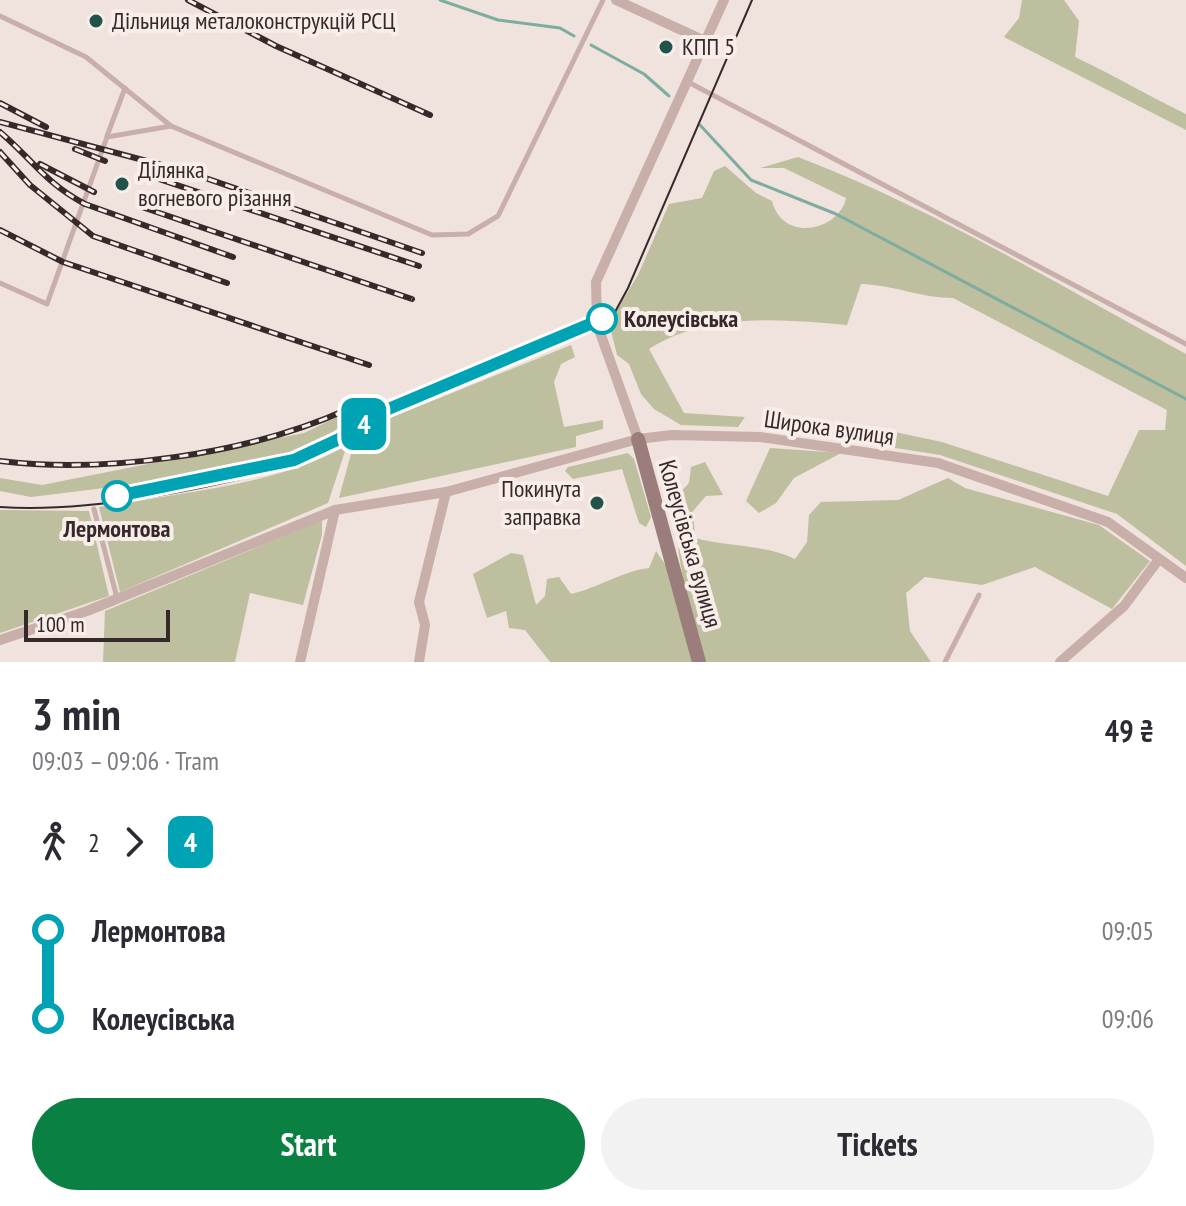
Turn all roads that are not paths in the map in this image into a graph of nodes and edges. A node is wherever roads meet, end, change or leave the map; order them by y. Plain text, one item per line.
1 (603, 0) edge
2 (616, 0) edge
3 (724, 0) edge
4 (0, 16) edge
5 (705, 41) junction
6 (687, 82) junction
7 (125, 88) junction
8 (171, 126) junction
9 (107, 137) junction
10 (0, 283) edge
11 (1186, 344) edge
12 (638, 439) junction
13 (446, 492) junction
14 (94, 509) dead end
15 (335, 510) junction
16 (1159, 559) junction
17 (1186, 578) edge
18 (979, 595) dead end
19 (117, 599) junction
20 (0, 640) edge
21 (300, 662) edge
22 (419, 662) edge
23 (699, 662) edge
24 (945, 662) edge
25 (1060, 662) edge

1 - 8 lane
2 - 5 street
3 - 5 street
4 - 7 lane
5 - 6 street
6 - 11 lane
6 - 12 street
7 - 8 lane
7 - 9 lane
8 - 9 lane
9 - 10 lane
12 - 13 street, Широка вулиця
12 - 16 street, Широка вулиця
12 - 23 street, Колеусівська вулиця
13 - 15 street, Широка вулиця
13 - 22 street
14 - 19 lane
15 - 19 street, Широка вулиця
15 - 21 street
16 - 17 street, Широка вулиця
16 - 25 street
18 - 24 lane
19 - 20 street, Широка вулиця

